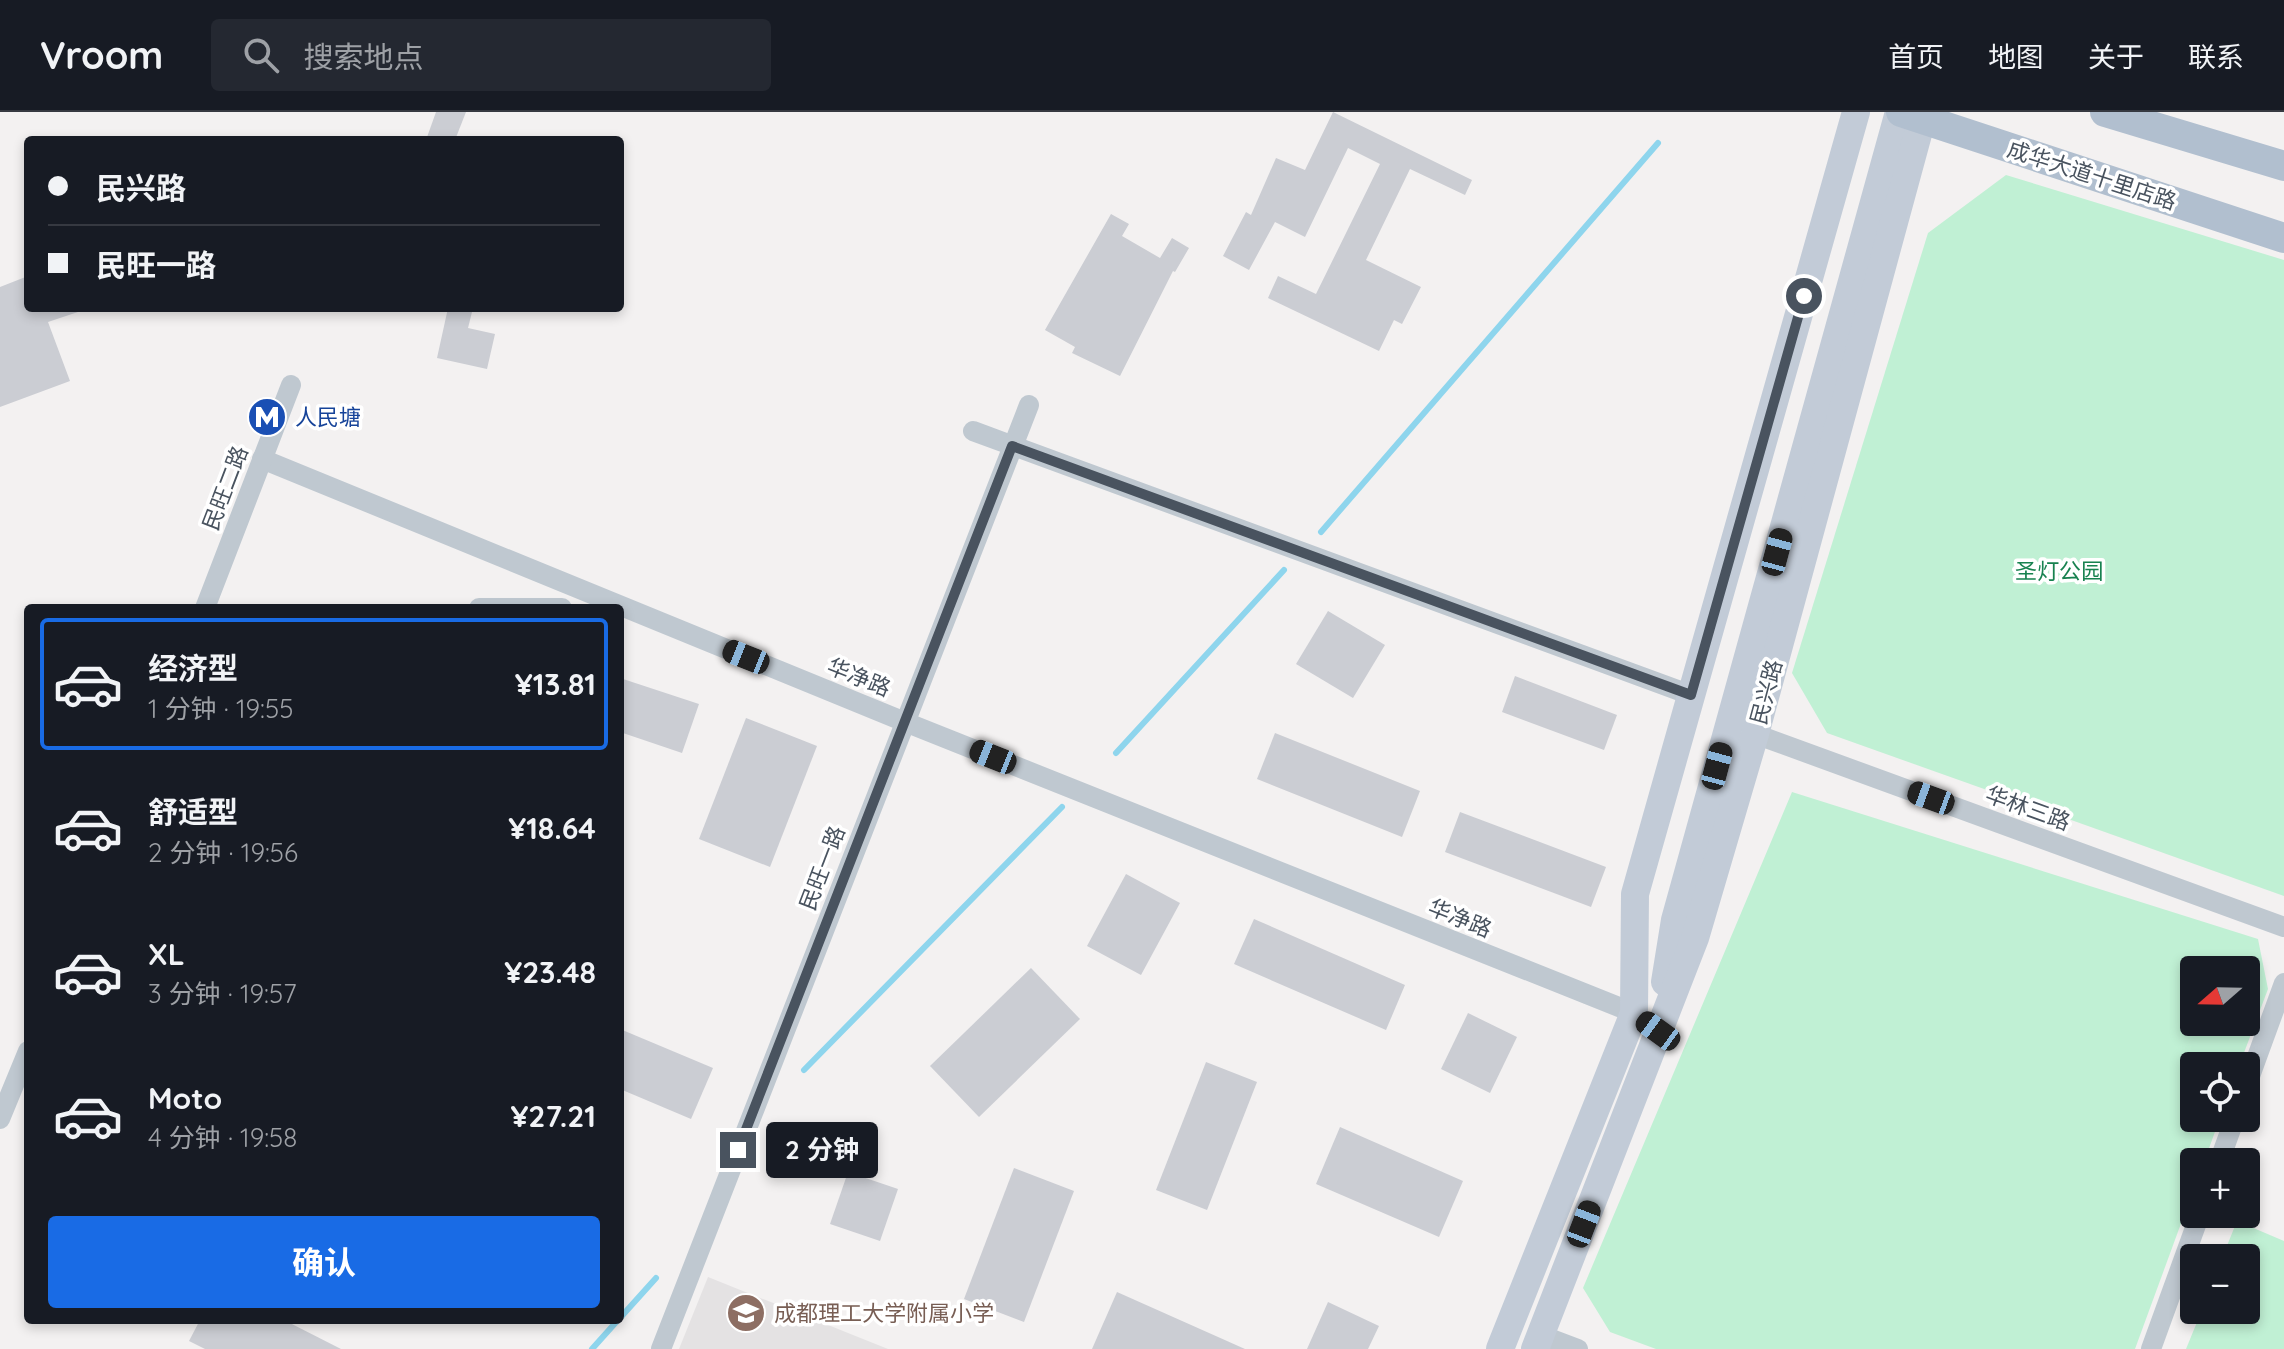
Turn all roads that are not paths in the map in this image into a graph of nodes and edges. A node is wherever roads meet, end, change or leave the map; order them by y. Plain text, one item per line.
1 (1856, 112) edge
2 (1874, 112) edge
3 (2105, 112) edge
4 (1911, 114) edge
5 (2284, 166) edge
6 (2284, 238) edge
7 (291, 385) dead end
8 (1029, 405) dead end
9 (973, 431) dead end
10 (1012, 446) junction
11 (262, 459) junction
12 (207, 604) edge
13 (615, 604) edge
14 (624, 608) edge
15 (624, 616) edge
16 (666, 625) junction
17 (1691, 695) junction
18 (905, 722) junction
19 (1755, 734) junction
20 (1662, 915) junction
21 (2284, 927) edge
22 (2284, 983) edge
23 (1634, 1013) junction
24 (1658, 1031) junction
25 (2259, 1052) edge
26 (24, 1061) edge
27 (0, 1119) edge
28 (2195, 1228) edge
29 (1538, 1342) edge
30 (661, 1349) edge
31 (1500, 1349) edge
32 (1578, 1349) edge
33 (2151, 1349) edge

1 - 17 main road
2 - 20 main road
3 - 5 main road
4 - 6 main road, 成华大道十里店路
4 - 19 main road, 民兴路
4 - 20 main road, 民兴路
7 - 11 street, 民旺二路
8 - 10 street, 民旺一路
9 - 10 street
10 - 17 street
10 - 18 street, 民旺一路
11 - 12 street, 民旺二路
11 - 13 street, 华净路
14 - 16 street, 华净路
15 - 16 street
16 - 18 street, 华净路
17 - 23 main road
18 - 23 street, 华净路
18 - 30 street, 民旺一路
19 - 21 street, 华林三路
19 - 24 main road, 民兴路
20 - 23 main road
20 - 24 main road
22 - 25 street
23 - 24 street, 华净路
23 - 31 main road
24 - 29 main road, 民兴路
26 - 27 street
28 - 33 street
29 - 32 street

